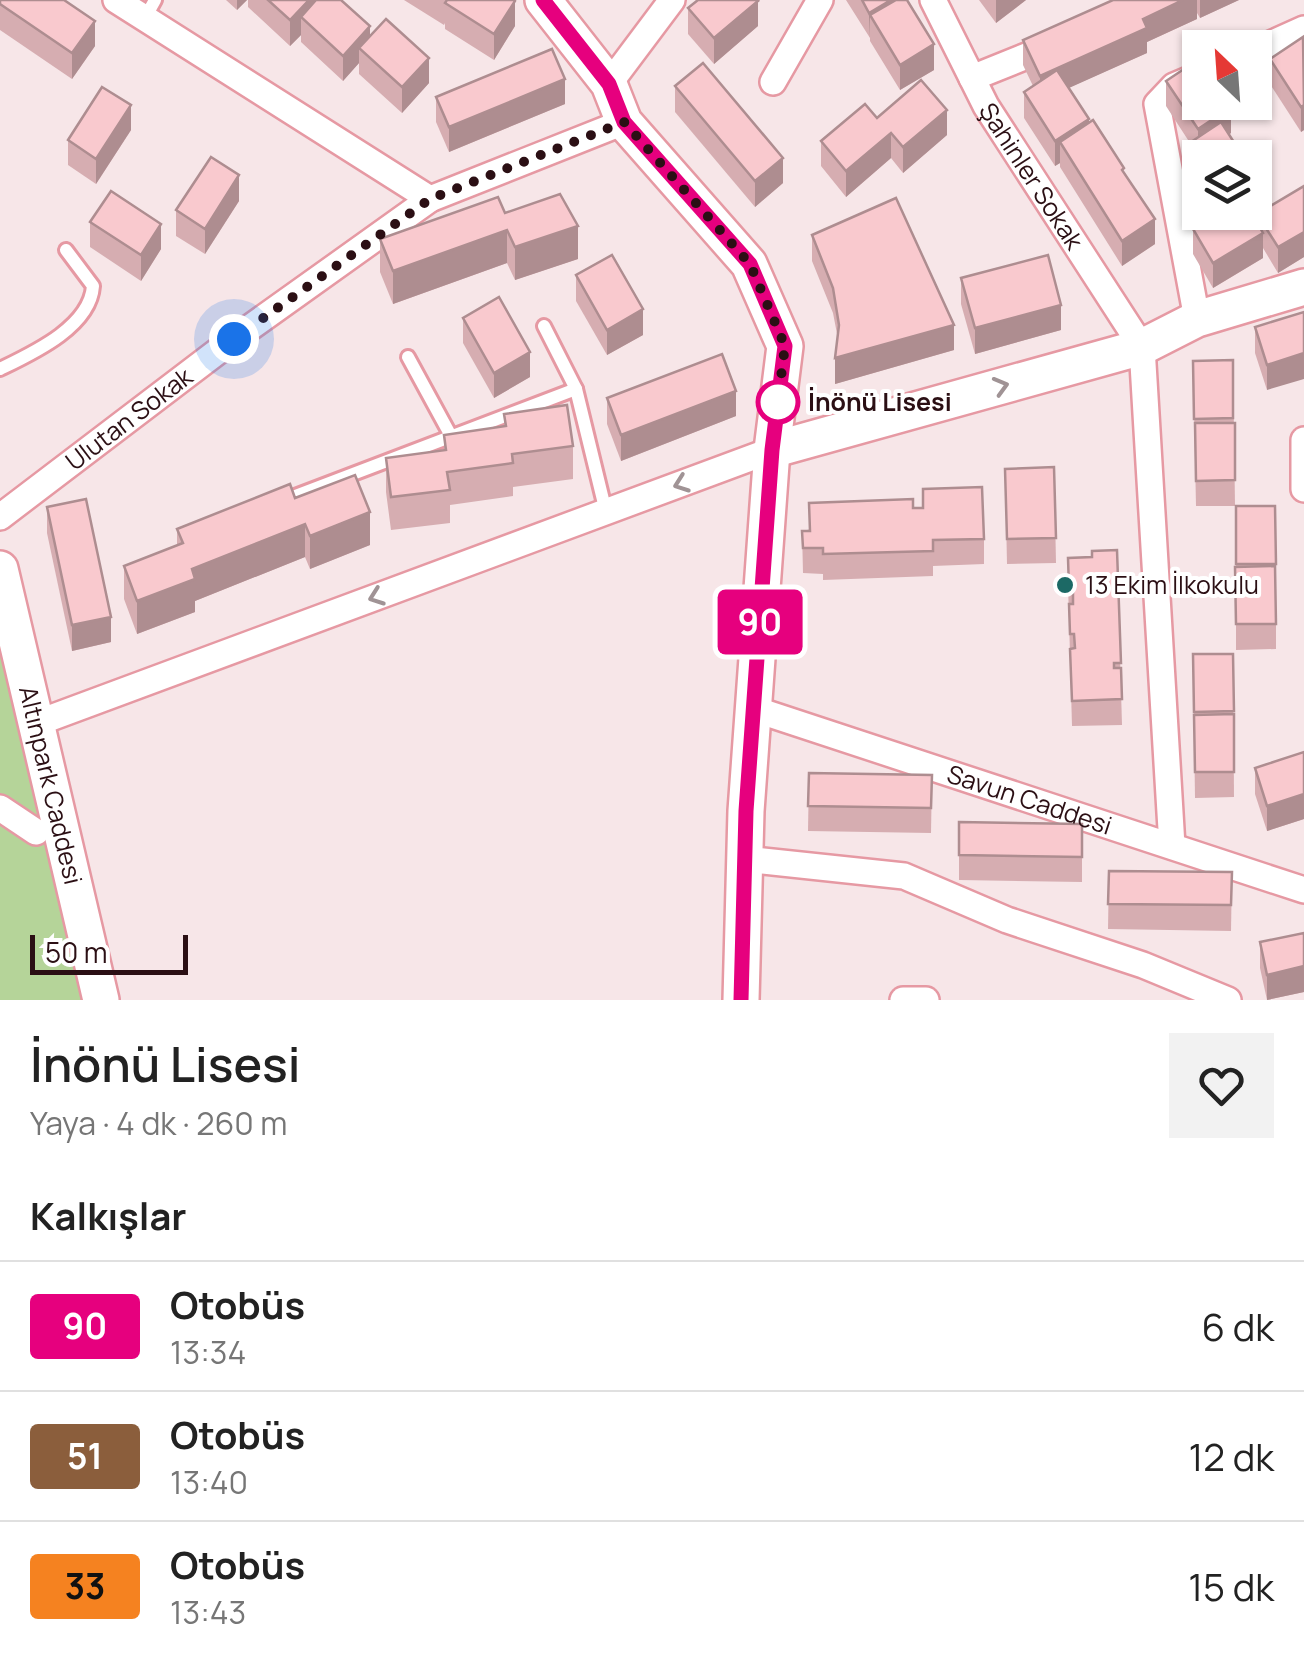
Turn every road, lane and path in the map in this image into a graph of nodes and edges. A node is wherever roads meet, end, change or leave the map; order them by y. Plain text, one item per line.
1 (116, 0) edge
2 (543, 0) edge
3 (672, 0) edge
4 (820, 0) edge
5 (933, 0) edge
6 (150, 9) edge
7 (1304, 29) edge
8 (1081, 31) edge
9 (1272, 43) edge
10 (972, 78) junction
11 (773, 82) dead end
12 (1182, 83) edge
13 (609, 84) junction
14 (624, 122) junction
15 (430, 199) junction
16 (66, 250) dead end
17 (1304, 287) edge
18 (1196, 319) junction
19 (544, 326) dead end
20 (1142, 347) junction
21 (408, 356) dead end
22 (0, 369) edge
23 (576, 389) junction
24 (450, 436) junction
25 (1304, 440) edge
26 (772, 450) junction
27 (1304, 490) edge
28 (270, 505) edge
29 (606, 512) junction
30 (0, 517) edge
31 (0, 569) edge
32 (754, 708) junction
33 (38, 723) junction
34 (0, 808) edge
35 (36, 832) dead end
36 (1172, 846) junction
37 (744, 859) junction
38 (1304, 890) edge
39 (102, 1000) edge
40 (741, 1000) edge
41 (904, 1000) edge
42 (926, 1000) edge
43 (1228, 1000) edge

1 - 6 street
2 - 13 street
3 - 13 street
4 - 11 street
5 - 10 street, Şahinler Sokak
6 - 15 street
7 - 9 street
8 - 10 street
10 - 20 street, Şahinler Sokak
12 - 18 street
13 - 14 street
14 - 15 street, Ulutan Sokak
14 - 26 street
15 - 30 street, Ulutan Sokak
16 - 22 lane
17 - 18 street
18 - 20 street
19 - 23 lane
26 -> 20 street
20 - 36 street
21 - 24 lane
23 - 24 lane
23 - 29 lane
24 - 28 lane
25 - 27 street
26 -> 29 street
26 - 32 street
29 -> 33 street
31 - 33 street, Altınpark Caddesi
32 - 36 street, Savun Caddesi
32 - 37 street
33 - 39 street, Altınpark Caddesi
34 - 35 street
36 - 38 street, Savun Caddesi
37 - 40 street
37 - 43 street
41 - 42 street

